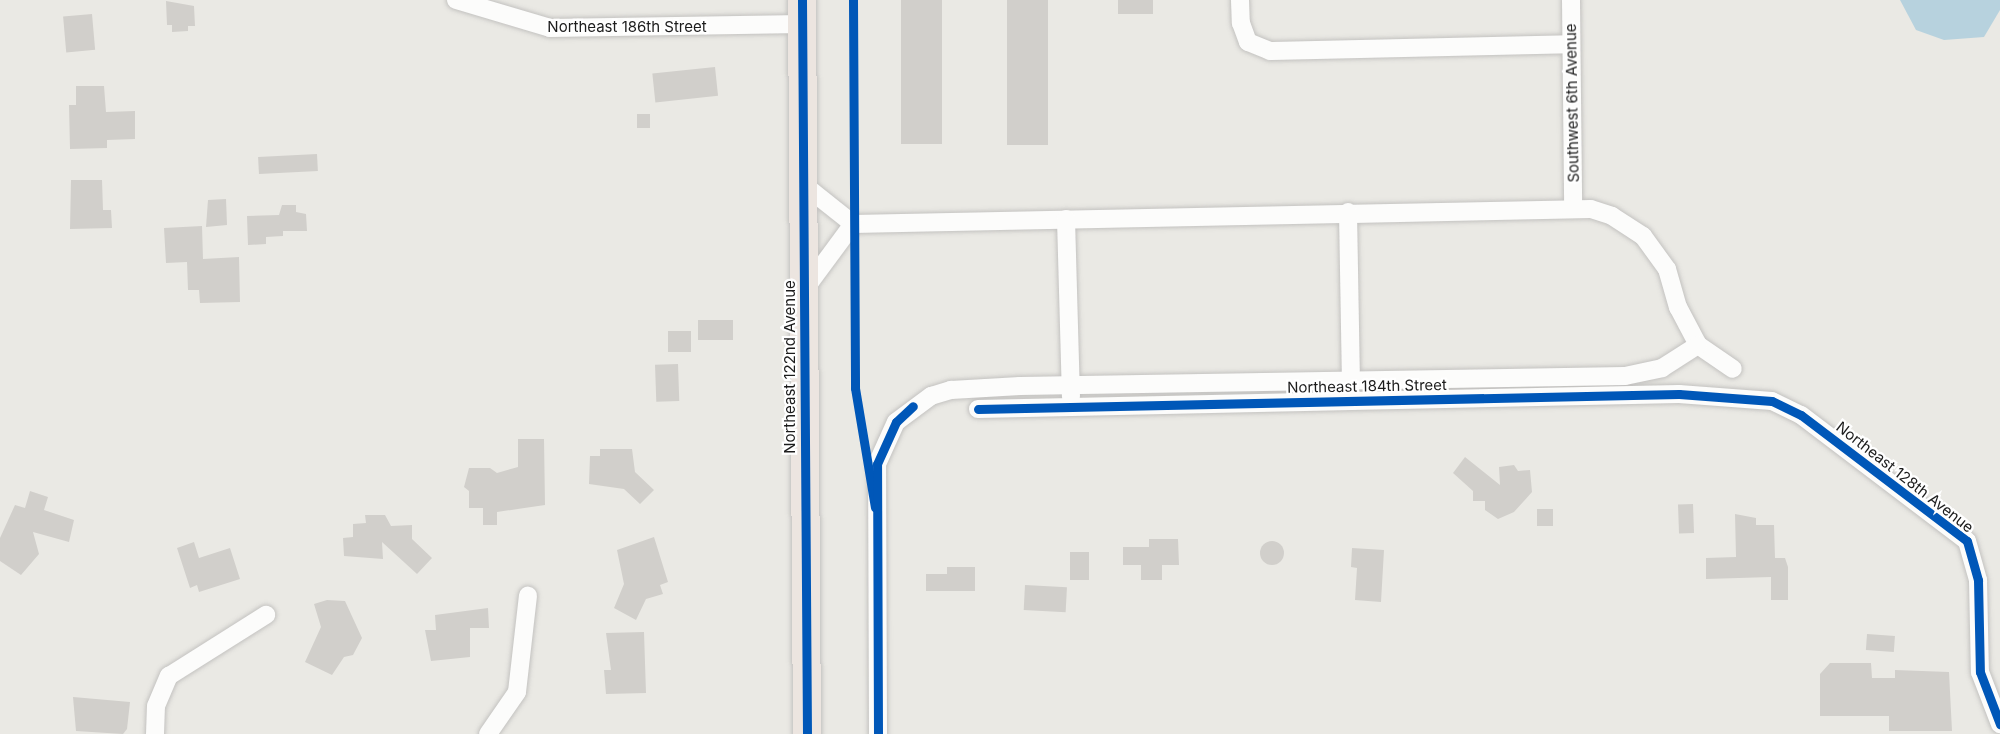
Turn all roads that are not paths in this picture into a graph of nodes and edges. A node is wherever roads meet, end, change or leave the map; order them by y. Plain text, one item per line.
1 (456, 0) edge
2 (1240, 0) edge
3 (1571, 0) edge
4 (802, 12) edge
5 (1571, 44) junction
6 (804, 184) junction
7 (1573, 206) junction
8 (1348, 212) junction
9 (1066, 219) junction
10 (853, 224) junction
11 (805, 289) junction
12 (1698, 345) junction
13 (1733, 369) dead end
14 (1351, 381) junction
15 (1071, 384) junction
16 (1757, 397) joint
17 (1071, 408) junction
18 (978, 410) dead end
19 (528, 596) dead end
20 (266, 615) dead end
21 (2000, 724) edge
22 (155, 734) edge
23 (488, 734) edge
24 (807, 734) edge
25 (878, 734) edge

1 - 4 street, Northeast 186th Street
2 - 5 street
3 - 5 street, Southwest 6th Avenue
4 - 6 highway, Northeast 122nd Avenue
5 - 7 street, Southwest 6th Avenue
6 - 10 street
6 - 11 highway, Northeast 122nd Avenue
7 - 8 street
7 - 12 street
8 - 9 street
8 - 14 street
9 - 10 street
9 - 15 street
10 - 11 street
11 - 24 highway, Northeast 122nd Avenue
12 - 13 street
12 - 14 street, Northeast 184th Street
14 - 15 street, Northeast 184th Street
15 - 17 street
15 - 25 street, Northeast 184th Street
16 - 17 street, Northeast 184th Street
16 - 21 street, Northeast 128th Avenue
17 - 18 street, Northeast 184th Street
19 - 23 street
20 - 22 street

